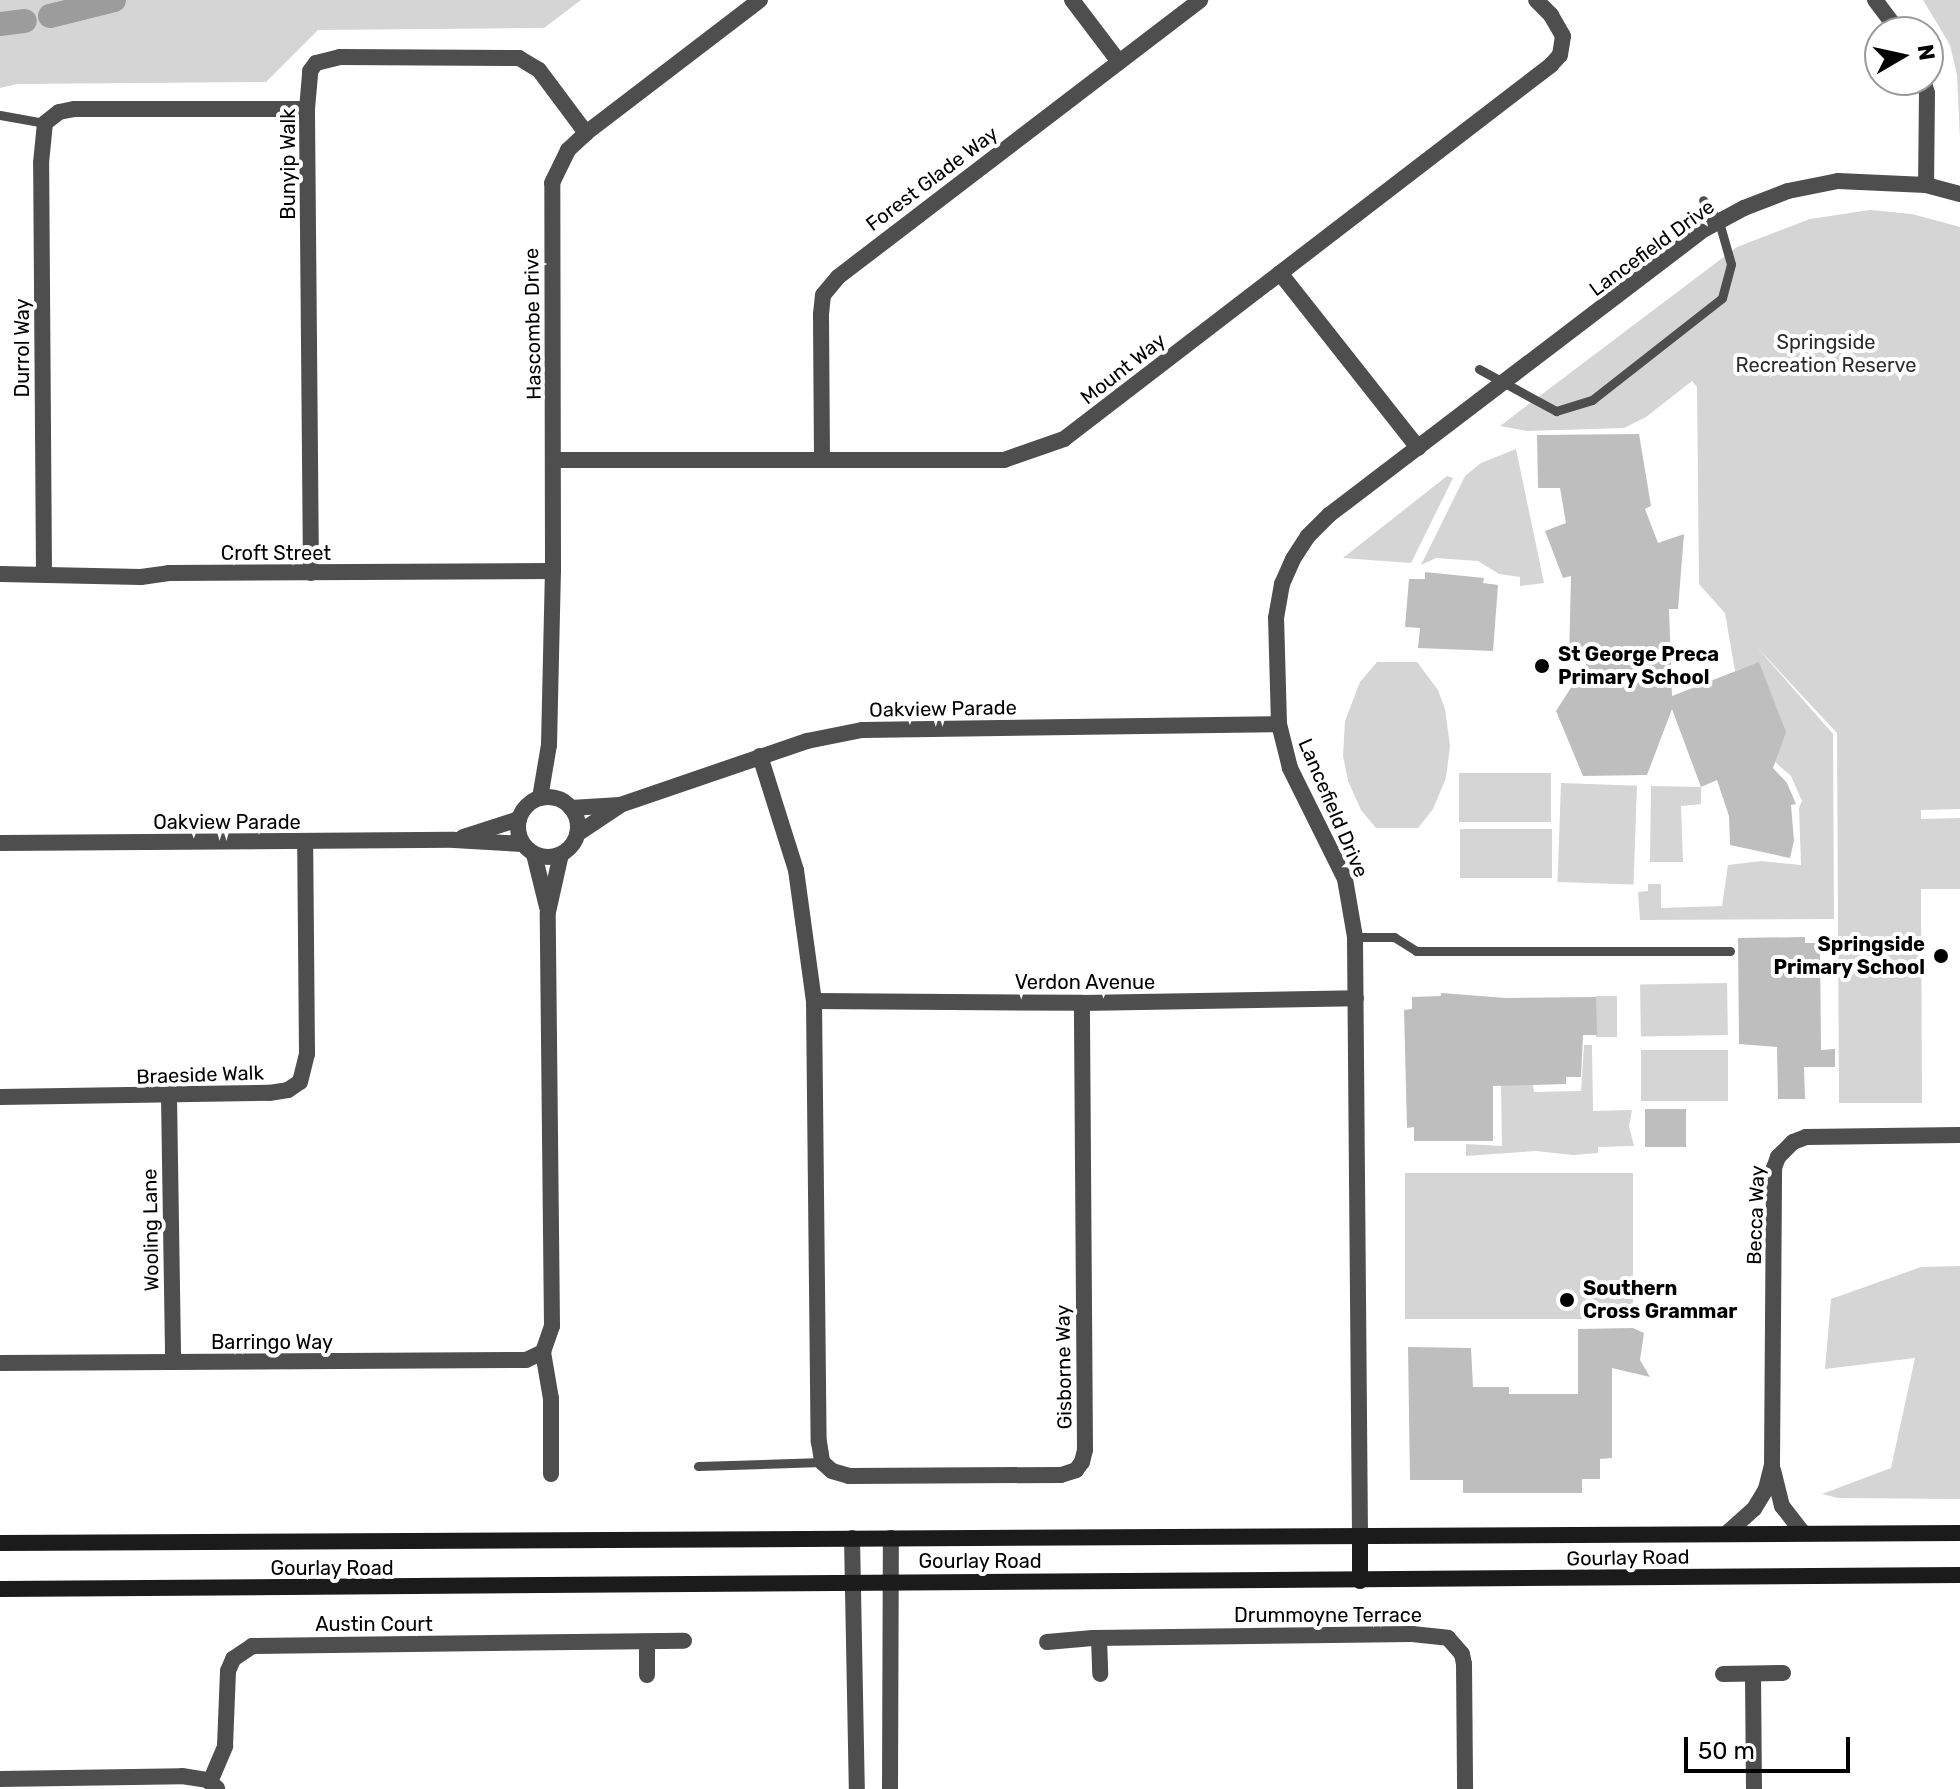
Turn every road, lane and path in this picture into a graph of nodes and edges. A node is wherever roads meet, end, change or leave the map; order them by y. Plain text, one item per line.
1 (760, 0) edge
2 (1072, 0) edge
3 (1200, 0) edge
4 (1536, 0) edge
5 (1119, 62) junction
6 (1927, 96) edge
7 (307, 109) junction
8 (0, 115) edge
9 (45, 123) junction
10 (586, 133) junction
11 (1926, 185) junction
12 (1960, 194) edge
13 (1703, 200) dead end
14 (1719, 222) junction
15 (1280, 273) junction
16 (1479, 369) dead end
17 (1502, 385) junction
18 (1418, 448) junction
19 (822, 459) junction
20 (554, 460) junction
21 (553, 571) junction
22 (311, 573) junction
23 (0, 574) edge
24 (44, 574) junction
25 (1279, 724) junction
26 (549, 745) junction
27 (760, 756) junction
28 (540, 798) junction
29 (565, 804) junction
30 (620, 805) junction
31 (519, 819) junction
32 (577, 834) junction
33 (454, 840) junction
34 (305, 842) junction
35 (0, 843) edge
36 (528, 849) junction
37 (561, 854) junction
38 (548, 912) junction
39 (1355, 937) junction
40 (1730, 951) dead end
41 (1356, 998) junction
42 (814, 1001) junction
43 (1082, 1003) junction
44 (0, 1097) edge
45 (169, 1097) junction
46 (1960, 1135) edge
47 (543, 1352) junction
48 (173, 1362) junction
49 (0, 1363) edge
50 (822, 1462) junction
51 (1772, 1465) junction
52 (698, 1466) dead end
53 (551, 1474) dead end
54 (1803, 1533) junction
55 (1960, 1533) edge
56 (1726, 1534) junction
57 (1360, 1536) junction
58 (852, 1538) junction
59 (891, 1538) junction
60 (0, 1543) edge
61 (1960, 1575) edge
62 (1360, 1581) junction
63 (853, 1582) junction
64 (891, 1582) junction
65 (0, 1589) edge
66 (1099, 1638) junction
67 (684, 1641) dead end
68 (647, 1642) junction
69 (1047, 1642) dead end
70 (1783, 1673) dead end
71 (1100, 1674) dead end
72 (1723, 1674) dead end
73 (647, 1675) dead end
74 (1753, 1675) junction
75 (0, 1779) edge
76 (214, 1786) edge
77 (857, 1789) edge
78 (890, 1789) edge
79 (1465, 1789) edge
80 (1754, 1789) edge

1 - 10 street, Hascombe Drive
2 - 5 street
3 - 5 street, Forest Glade Way
4 - 15 street, Mount Way
5 - 19 street, Forest Glade Way
6 - 11 street
7 - 9 street
7 - 10 street, Bunyip Walk
7 - 22 street, Bunyip Walk
8 - 9 lane
9 - 24 street, Durrol Way
10 - 20 street, Hascombe Drive
11 - 12 street, Lancefield Drive
11 - 14 street, Lancefield Drive
13 - 14 lane
14 - 17 street, Lancefield Drive
14 - 17 lane
15 - 18 street
15 - 19 street, Mount Way
16 - 17 lane
17 - 18 street, Lancefield Drive
18 - 25 street, Lancefield Drive
19 - 20 street, Mount Way
20 - 21 street, Hascombe Drive
21 - 22 street, Croft Street
21 - 26 street, Hascombe Drive
22 - 24 street, Croft Street
23 - 24 street, Croft Street
25 - 27 street, Oakview Parade
25 - 39 street, Lancefield Drive
26 - 28 street, Hascombe Drive
26 - 29 street, Hascombe Drive
27 - 30 street, Oakview Parade
27 - 42 street
28 - 29 street
28 - 31 street
29 - 30 street, Oakview Parade
29 - 32 street
30 - 32 street, Oakview Parade
31 - 33 street, Oakview Parade
31 - 36 street
32 - 37 street
33 - 34 street, Oakview Parade
33 - 36 street, Oakview Parade
34 - 35 street, Oakview Parade
34 - 45 street, Braeside Walk
36 - 37 street
36 - 38 street
37 - 38 street
38 - 47 street
39 - 40 lane
39 - 41 street, Lancefield Drive
41 - 43 street, Verdon Avenue
41 - 57 street, Lancefield Drive
42 - 43 street, Verdon Avenue
42 - 50 street
43 - 50 street, Gisborne Way
44 - 45 street, Braeside Walk
45 - 48 street, Wooling Lane
46 - 51 street, Becca Way
47 - 48 street, Barringo Way
47 - 53 street
48 - 49 street, Barringo Way
50 - 52 lane, Gisborne Way
51 - 54 street, Becca Way
51 - 56 street, Becca Way
54 - 55 main road, Gourlay Road
54 - 56 main road, Gourlay Road
56 - 57 main road, Gourlay Road
57 - 59 main road, Gourlay Road
57 - 62 main road
58 - 59 main road, Gourlay Road
58 - 60 main road, Gourlay Road
58 - 63 street
59 - 64 street
61 - 62 main road, Gourlay Road
62 - 64 main road, Gourlay Road
63 - 64 main road, Gourlay Road
63 - 65 main road, Gourlay Road
63 - 77 street
64 - 78 street
66 - 69 street, Drummoyne Terrace
66 - 71 street
66 - 79 street, Drummoyne Terrace
67 - 68 street, Austin Court
68 - 73 street
68 - 76 street, Austin Court
70 - 74 street
72 - 74 street
74 - 80 street
75 - 76 street

